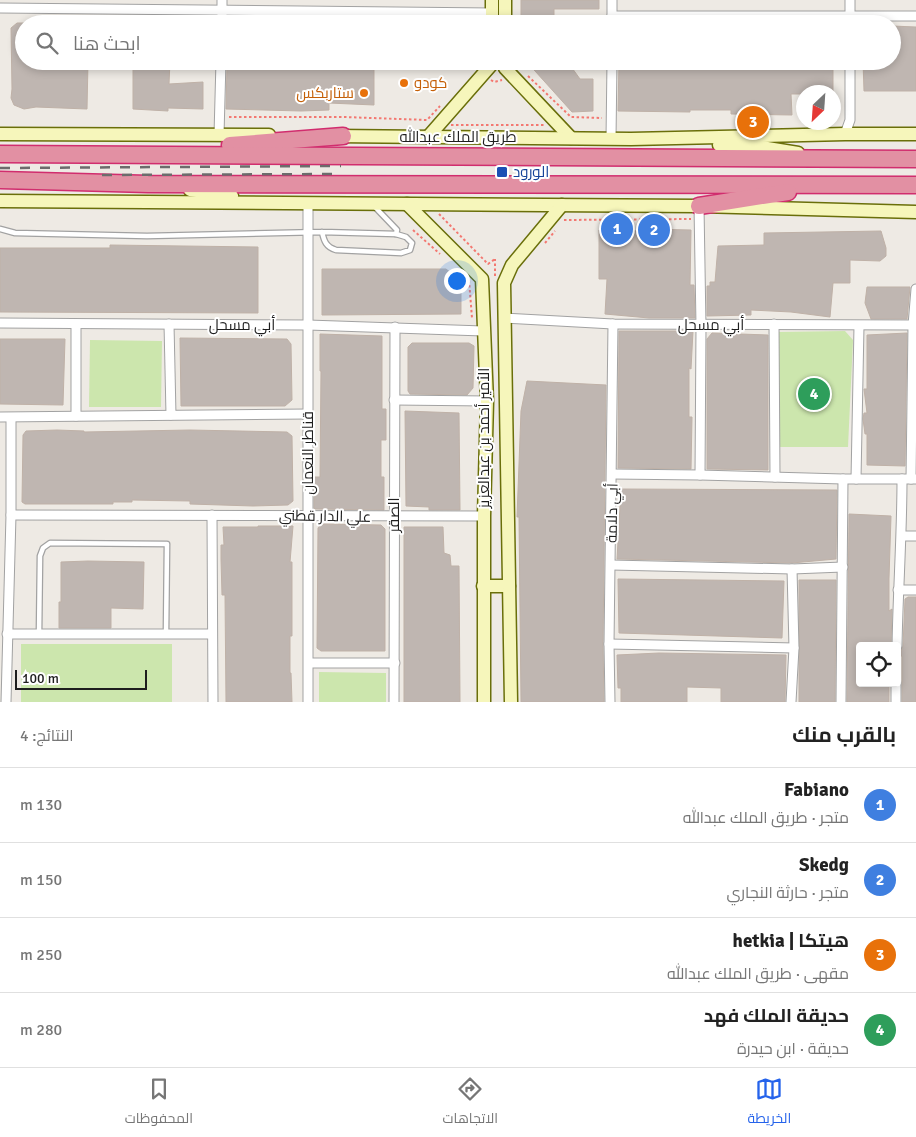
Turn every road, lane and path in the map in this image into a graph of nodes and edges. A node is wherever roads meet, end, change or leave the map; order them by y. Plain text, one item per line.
1 (222, 0) edge
2 (374, 0) edge
3 (492, 0) edge
4 (505, 0) edge
5 (612, 0) edge
6 (850, 0) edge
7 (0, 8) edge
8 (222, 10) junction
9 (374, 11) junction
10 (222, 15) edge
11 (441, 15) edge
12 (492, 15) edge
13 (505, 15) edge
14 (612, 15) edge
15 (850, 15) edge
16 (916, 16) edge
17 (901, 17) edge
18 (221, 70) edge
19 (487, 70) edge
20 (507, 70) edge
21 (612, 70) edge
22 (850, 70) edge
23 (525, 73) dead end
24 (487, 77) dead end
25 (507, 86) dead end
26 (446, 100) dead end
27 (220, 117) junction
28 (452, 118) dead end
29 (539, 118) dead end
30 (612, 118) junction
31 (0, 134) edge
32 (845, 134) junction
33 (916, 134) edge
34 (220, 135) junction
35 (343, 136) junction
36 (428, 137) junction
37 (571, 138) junction
38 (612, 139) junction
39 (631, 140) junction
40 (0, 154) edge
41 (140, 155) junction
42 (833, 158) junction
43 (916, 159) edge
44 (0, 180) edge
45 (148, 184) junction
46 (870, 184) junction
47 (916, 185) edge
48 (0, 201) edge
49 (282, 202) junction
50 (308, 203) junction
51 (373, 204) junction
52 (407, 204) junction
53 (562, 206) junction
54 (916, 212) edge
55 (437, 213) dead end
56 (699, 213) junction
57 (563, 220) dead end
58 (558, 227) dead end
59 (0, 229) edge
60 (322, 232) junction
61 (308, 233) junction
62 (396, 234) junction
63 (406, 237) junction
64 (544, 244) dead end
65 (441, 254) dead end
66 (495, 277) dead end
67 (469, 278) dead end
68 (916, 289) edge
69 (505, 318) junction
70 (0, 324) edge
71 (76, 324) junction
72 (169, 324) junction
73 (613, 324) junction
74 (774, 324) junction
75 (308, 325) junction
76 (914, 325) edge
77 (701, 326) junction
78 (859, 326) junction
79 (395, 327) junction
80 (478, 331) junction
81 (394, 400) junction
82 (486, 401) junction
83 (308, 414) junction
84 (170, 415) junction
85 (76, 416) junction
86 (0, 417) edge
87 (11, 418) junction
88 (612, 474) junction
89 (700, 475) junction
90 (774, 477) junction
91 (843, 479) junction
92 (856, 479) junction
93 (910, 479) edge
94 (11, 515) junction
95 (212, 515) junction
96 (308, 515) junction
97 (484, 516) junction
98 (394, 517) junction
99 (902, 536) junction
100 (916, 536) edge
101 (611, 565) junction
102 (843, 567) junction
103 (792, 569) junction
104 (484, 586) junction
105 (509, 586) junction
106 (898, 590) junction
107 (916, 590) edge
108 (7, 634) junction
109 (166, 634) junction
110 (212, 634) junction
111 (39, 635) junction
112 (897, 642) edge
113 (609, 644) junction
114 (794, 648) junction
115 (309, 663) junction
116 (395, 663) junction
117 (896, 687) edge
118 (6, 702) edge
119 (213, 702) edge
120 (308, 702) edge
121 (394, 702) edge
122 (484, 702) edge
123 (511, 702) edge
124 (610, 702) edge
125 (791, 702) edge
126 (842, 702) edge
127 (896, 702) edge

1 - 8 street
2 - 9 street
3 - 12 main road
4 - 13 main road
5 - 14 street
6 - 15 street
7 - 8 street
8 - 9 street
8 - 10 street
9 - 11 street
16 - 17 street
18 - 27 street
19 - 36 main road
20 - 37 main road
21 - 30 street
22 - 32 street
23 - 30 path
24 - 25 path
26 - 27 path
27 - 34 street
28 - 29 path
30 - 38 street
31 - 34 main road, طريق الملك عبدالله
32 - 33 main road, طريق الملك عبدالله
32 - 39 main road, طريق الملك عبدالله
34 - 35 main road, طريق الملك عبدالله
35 - 36 main road, طريق الملك عبدالله
35 - 41 highway
36 - 37 main road, طريق الملك عبدالله
37 - 38 main road, طريق الملك عبدالله
38 - 39 main road, طريق الملك عبدالله
39 - 42 main road
40 - 41 highway, طريق الملك عبدالله
41 - 42 highway, طريق الملك عبدالله
42 - 43 highway, طريق الملك عبدالله
44 - 45 highway
45 - 46 highway
45 - 49 main road
46 - 47 highway
46 - 56 highway
48 - 49 main road
49 - 50 main road
50 - 51 main road
50 - 61 street, قناطر النعمان
51 - 52 main road
51 - 62 lane
52 - 53 main road
52 - 80 main road, الأمير أحمد بن عبدالعزيز
53 - 56 main road
53 - 69 main road, الأمير أحمد بن عبدالعزيز
54 - 56 main road
55 - 66 path
56 - 57 path
56 - 77 street
58 - 64 path
59 - 61 lane
60 - 61 lane
60 - 62 lane
60 - 63 lane
61 - 75 street, قناطر النعمان
62 - 63 lane
63 - 65 path
67 - 80 path
68 - 76 street
69 - 73 street, أبي مسحل
69 - 105 main road, الأمير أحمد بن عبدالعزيز
70 - 71 street, أبي مسحل
71 - 72 street, أبي مسحل
71 - 85 street
72 - 75 street, أبي مسحل
72 - 84 street
73 - 77 street, أبي مسحل
73 - 88 street, أبي دلامة
74 - 77 street, أبي مسحل
74 - 78 street, أبي مسحل
74 - 90 street
75 - 79 street, أبي مسحل
75 - 83 street, قناطر النعمان
76 - 78 street, أبي مسحل
76 - 93 street
77 - 89 street
78 - 92 street
79 - 80 street, أبي مسحل
79 - 81 street, الصقر
80 - 82 main road, الأمير أحمد بن عبدالعزيز
81 - 82 street
81 - 98 street, الصقر
82 - 97 main road, الأمير أحمد بن عبدالعزيز
83 - 84 street
83 - 96 street, قناطر النعمان
84 - 85 street
85 - 87 street
86 - 87 street
87 - 94 street
88 - 89 street
88 - 101 street, أبي دلامة
89 - 90 street
90 - 91 street
91 - 92 street
91 - 102 street
92 - 93 street
93 - 99 street
94 - 95 street, علي الدار قطني
94 - 108 street
95 - 96 street, علي الدار قطني
95 - 110 street
96 - 98 street, علي الدار قطني
96 - 115 street, قناطر النعمان
97 - 98 street, علي الدار قطني
97 - 104 main road, الأمير أحمد بن عبدالعزيز
98 - 116 street, الصقر
99 - 100 street
99 - 106 street
101 - 103 street
101 - 113 street, أبي دلامة
102 - 103 street
102 - 126 street
103 - 114 street
104 - 105 main road
104 - 122 main road, الأمير أحمد بن عبدالعزيز
105 - 123 main road, الأمير أحمد بن عبدالعزيز
106 - 107 street
106 - 112 street
108 - 111 street
108 - 118 street
109 - 110 street
109 - 111 street
109 - 111 lane
110 - 119 street
113 - 114 street
113 - 124 street, أبي دلامة
114 - 125 street
115 - 116 street
115 - 120 street, قناطر النعمان
116 - 121 street, الصقر
117 - 127 street

